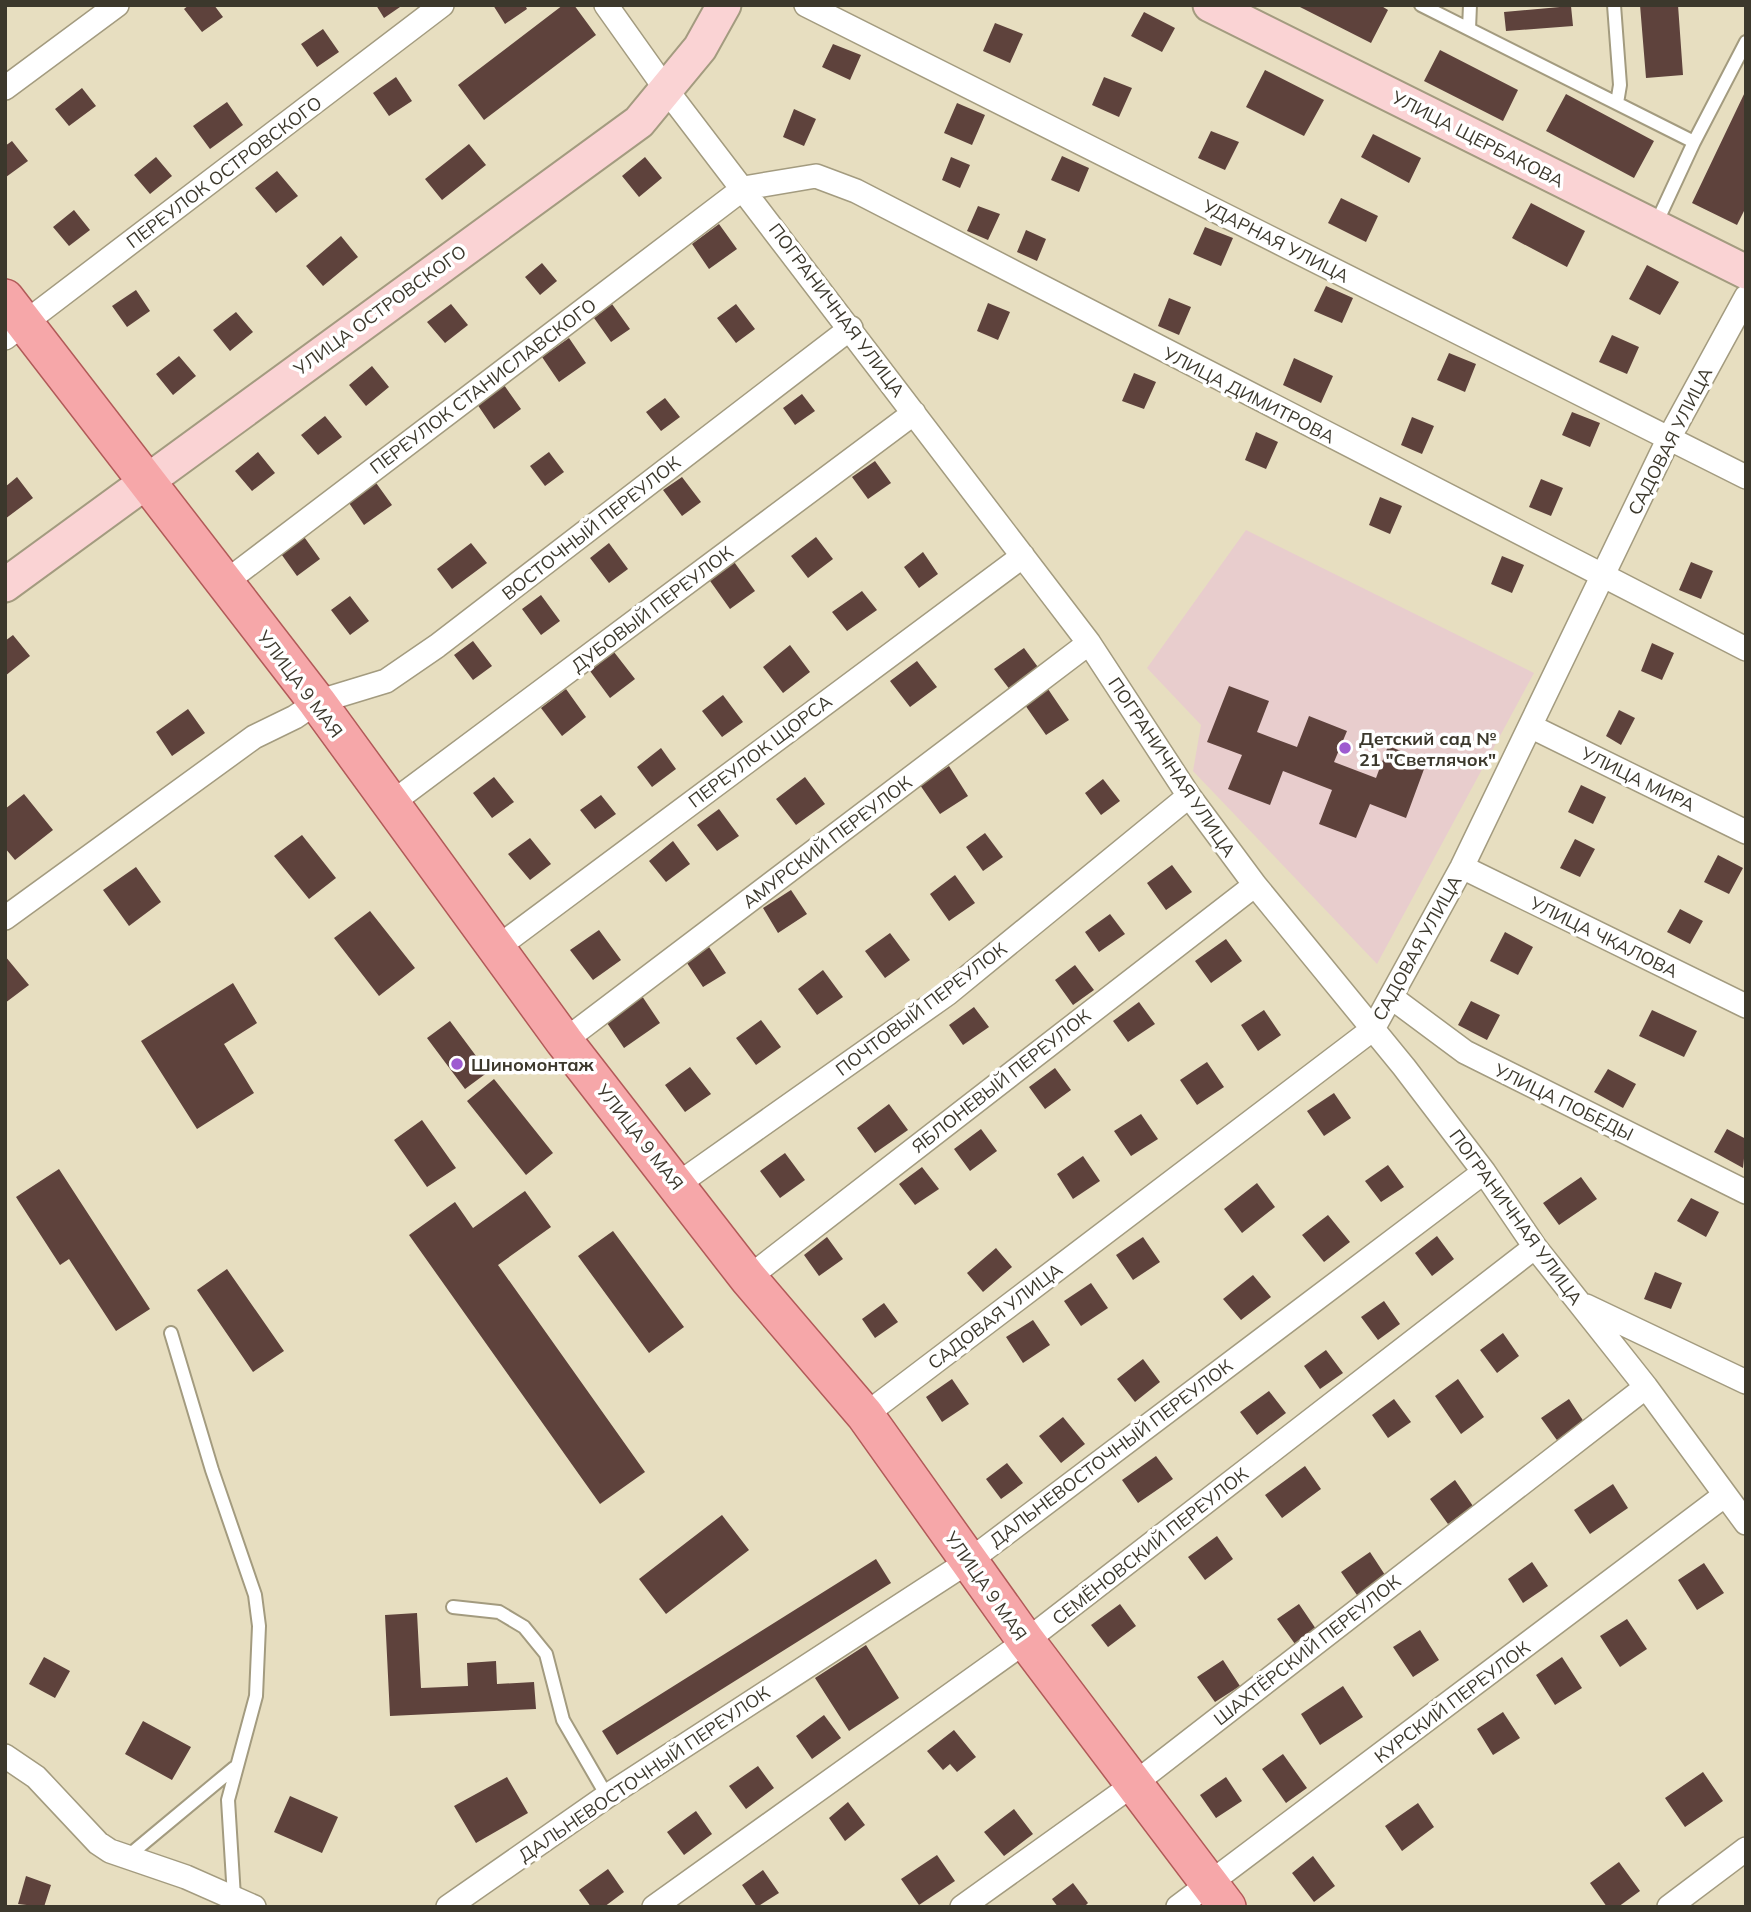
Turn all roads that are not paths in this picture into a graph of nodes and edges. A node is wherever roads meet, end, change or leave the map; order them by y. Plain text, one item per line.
1 (117, 5) edge
2 (442, 5) edge
3 (606, 5) edge
4 (724, 5) edge
5 (806, 5) edge
6 (1210, 5) edge
7 (1421, 5) edge
8 (1470, 5) edge
9 (1614, 5) edge
10 (1469, 29) junction
11 (1746, 42) edge
12 (5, 88) edge
13 (665, 88) junction
14 (1617, 103) junction
15 (1694, 142) junction
16 (744, 188) junction
17 (1654, 227) junction
18 (1746, 272) edge
19 (1746, 297) edge
20 (12, 320) edge
21 (851, 328) junction
22 (914, 412) junction
23 (1669, 438) junction
24 (1746, 477) edge
25 (147, 480) junction
26 (1023, 556) junction
27 (1603, 578) junction
28 (223, 584) junction
29 (5, 585) edge
30 (1089, 643) junction
31 (1746, 649) edge
32 (317, 702) junction
33 (1530, 726) junction
34 (1189, 796) junction
35 (389, 805) junction
36 (1746, 832) edge
37 (1462, 867) junction
38 (1255, 885) junction
39 (5, 918) edge
40 (498, 947) junction
41 (1391, 997) junction
42 (1746, 1006) edge
43 (1373, 1029) junction
44 (564, 1041) junction
45 (1484, 1172) junction
46 (678, 1184) junction
47 (1746, 1192) edge
48 (1535, 1247) junction
49 (748, 1278) junction
50 (1580, 1304) junction
51 (171, 1333) dead end
52 (1746, 1382) edge
53 (1646, 1387) junction
54 (865, 1415) junction
55 (1725, 1495) junction
56 (1746, 1523) edge
57 (969, 1561) junction
58 (453, 1607) dead end
59 (1026, 1641) junction
60 (5, 1756) edge
61 (236, 1766) junction
62 (1134, 1784) junction
63 (607, 1796) junction
64 (1746, 1849) edge
65 (127, 1857) junction
66 (1219, 1896) edge
67 (244, 1902) edge
68 (448, 1907) edge
69 (654, 1907) edge
70 (962, 1907) edge
71 (1178, 1907) edge
72 (1669, 1907) edge

1 - 12 street
2 - 20 street, ПЕРЕУЛОК ОСТРОВСКОГО
3 - 13 street, ПОГРАНИЧНАЯ УЛИЦА
4 - 13 main road, УЛИЦА ОСТРОВСКОГО
5 - 23 street, УДАРНАЯ УЛИЦА
6 - 17 main road, УЛИЦА ЩЕРБАКОВА
7 - 10 lane
8 - 10 lane
9 - 14 lane
10 - 14 lane
11 - 15 lane
13 - 16 street, ПОГРАНИЧНАЯ УЛИЦА
13 - 25 main road, УЛИЦА ОСТРОВСКОГО
14 - 15 lane
15 - 17 lane
16 - 21 street, ПОГРАНИЧНАЯ УЛИЦА
16 - 27 street, УЛИЦА ДИМИТРОВА
16 - 28 street, ПЕРЕУЛОК СТАНИСЛАВСКОГО
17 - 18 main road, УЛИЦА ЩЕРБАКОВА
19 - 23 street, САДОВАЯ УЛИЦА
20 - 25 main road, УЛИЦА 9 МАЯ
21 - 22 street, ПОГРАНИЧНАЯ УЛИЦА
21 - 32 street, ВОСТОЧНЫЙ ПЕРЕУЛОК
22 - 26 street, ПОГРАНИЧНАЯ УЛИЦА
22 - 35 street, ДУБОВЫЙ ПЕРЕУЛОК
23 - 24 street, УДАРНАЯ УЛИЦА
23 - 27 street, САДОВАЯ УЛИЦА
25 - 28 main road, УЛИЦА 9 МАЯ
25 - 29 main road, УЛИЦА ОСТРОВСКОГО
26 - 30 street, ПОГРАНИЧНАЯ УЛИЦА
26 - 40 street, ПЕРЕУЛОК ЩОРСА
27 - 31 street, УЛИЦА ДИМИТРОВА
27 - 33 street, САДОВАЯ УЛИЦА
28 - 32 main road, УЛИЦА 9 МАЯ
30 - 34 street, ПОГРАНИЧНАЯ УЛИЦА
30 - 44 street, АМУРСКИЙ ПЕРЕУЛОК
32 - 35 main road, УЛИЦА 9 МАЯ
32 - 39 street, ВОСТОЧНЫЙ ПЕРЕУЛОК
33 - 36 street, УЛИЦА МИРА
33 - 37 street, САДОВАЯ УЛИЦА
34 - 38 street, ПОГРАНИЧНАЯ УЛИЦА
34 - 46 street, ПОЧТОВЫЙ ПЕРЕУЛОК
35 - 40 main road, УЛИЦА 9 МАЯ
37 - 41 street, САДОВАЯ УЛИЦА
37 - 42 street, УЛИЦА ЧКАЛОВА
38 - 43 street, ПОГРАНИЧНАЯ УЛИЦА
38 - 49 street, ЯБЛОНЕВЫЙ ПЕРЕУЛОК
40 - 44 main road, УЛИЦА 9 МАЯ
41 - 43 street, САДОВАЯ УЛИЦА
41 - 47 street, УЛИЦА ПОБЕДЫ
43 - 45 street, ПОГРАНИЧНАЯ УЛИЦА
43 - 54 street, САДОВАЯ УЛИЦА
44 - 46 main road, УЛИЦА 9 МАЯ
45 - 48 street, ПОГРАНИЧНАЯ УЛИЦА
45 - 57 street, ДАЛЬНЕВОСТОЧНЫЙ ПЕРЕУЛОК
46 - 49 main road, УЛИЦА 9 МАЯ
48 - 50 street, ПОГРАНИЧНАЯ УЛИЦА
48 - 59 street, СЕМЁНОВСКИЙ ПЕРЕУЛОК
49 - 54 main road, УЛИЦА 9 МАЯ
50 - 52 street
50 - 53 street, ПОГРАНИЧНАЯ УЛИЦА
51 - 61 lane
53 - 55 street, ПОГРАНИЧНАЯ УЛИЦА
53 - 62 street, ШАХТЁРСКИЙ ПЕРЕУЛОК
54 - 57 main road, УЛИЦА 9 МАЯ
55 - 56 street, ПОГРАНИЧНАЯ УЛИЦА
55 - 66 street, КУРСКИЙ ПЕРЕУЛОК
57 - 59 main road, УЛИЦА 9 МАЯ
57 - 63 street, ДАЛЬНЕВОСТОЧНЫЙ ПЕРЕУЛОК
58 - 63 lane
59 - 62 main road, УЛИЦА 9 МАЯ
59 - 69 street, СЕМЁНОВСКИЙ ПЕРЕУЛОК
60 - 65 street
61 - 65 lane
61 - 67 lane
62 - 66 main road, УЛИЦА 9 МАЯ
62 - 70 street, ШАХТЁРСКИЙ ПЕРЕУЛОК
63 - 68 street, ДАЛЬНЕВОСТОЧНЫЙ ПЕРЕУЛОК
64 - 72 street
65 - 67 street
66 - 71 street, КУРСКИЙ ПЕРЕУЛОК

